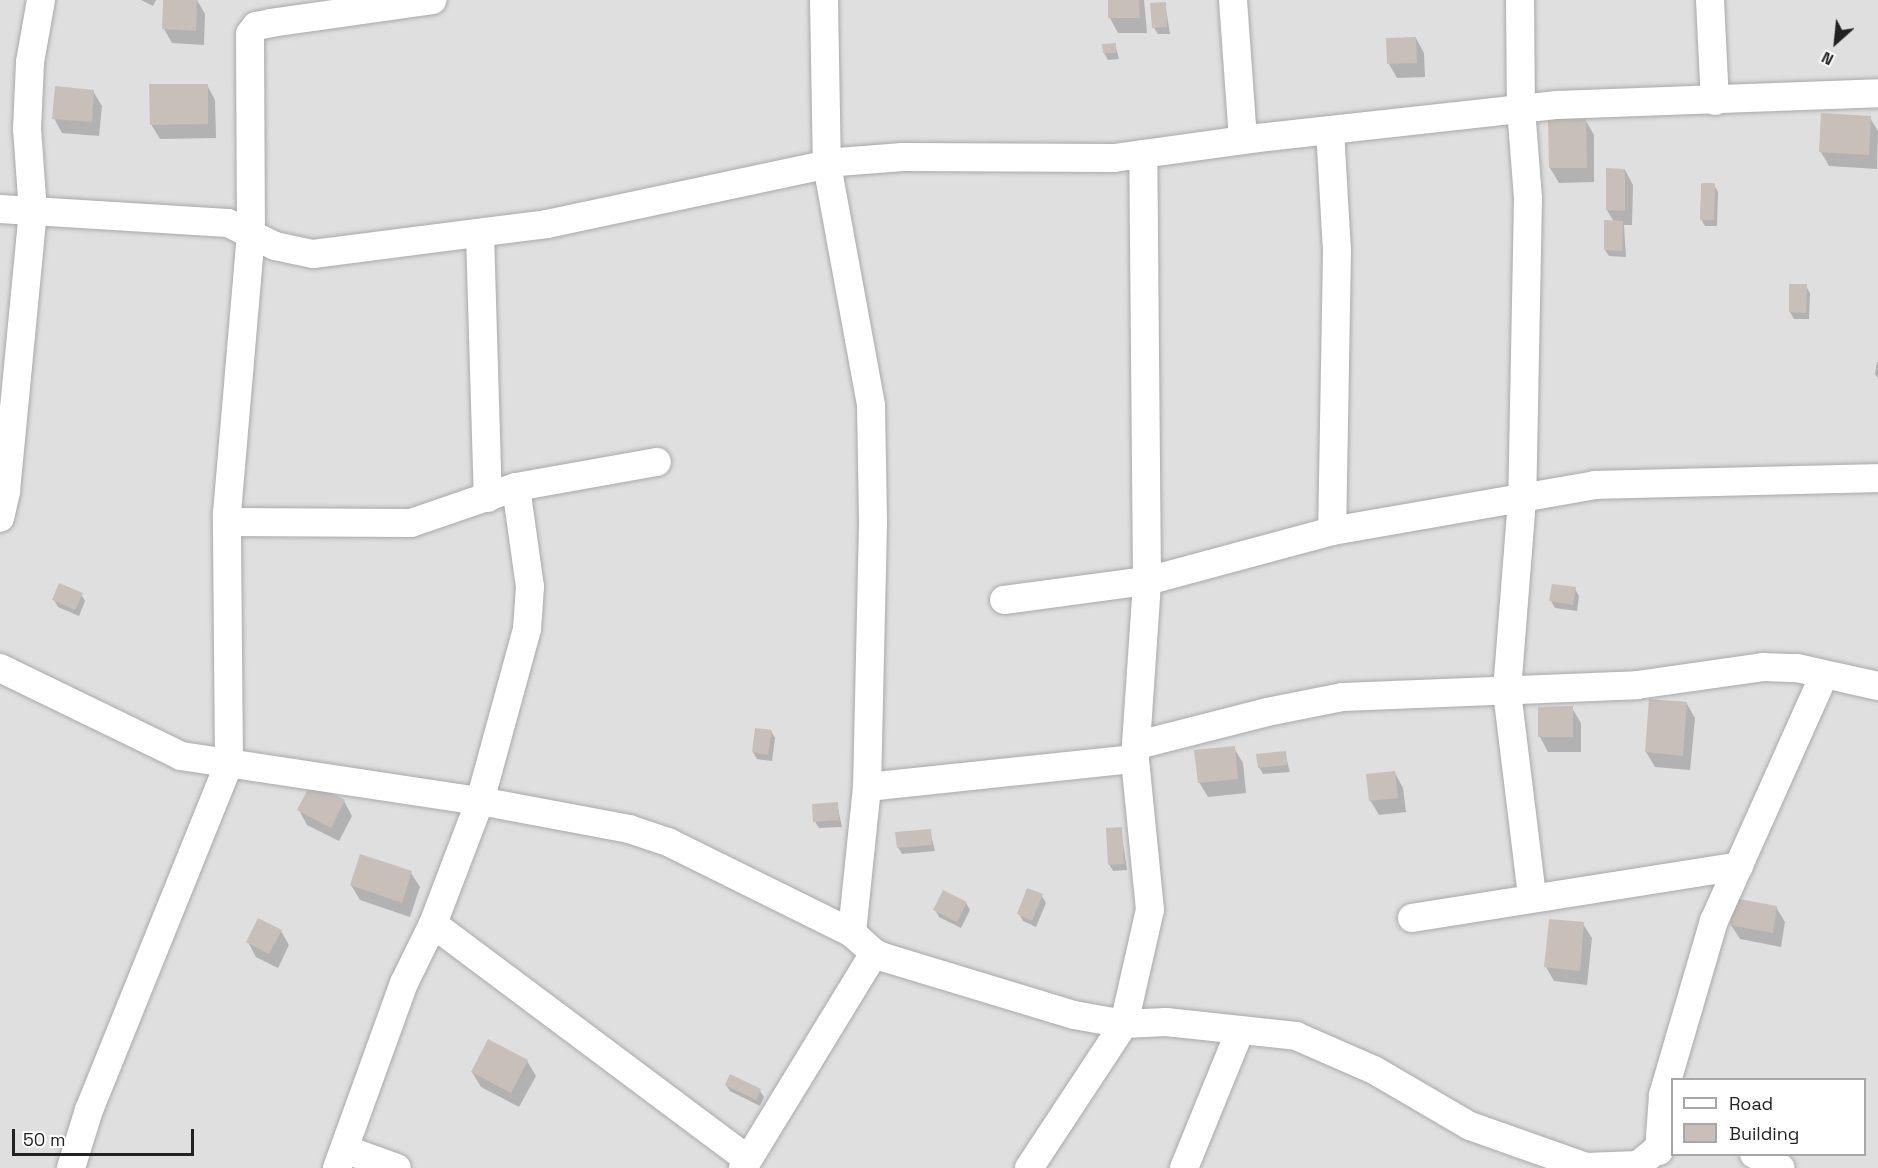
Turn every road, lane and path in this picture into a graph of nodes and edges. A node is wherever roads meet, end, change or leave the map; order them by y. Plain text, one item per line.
1 (41, 0) edge
2 (432, 0) edge
3 (824, 0) edge
4 (1233, 0) edge
5 (1520, 0) edge
6 (1710, 0) edge
7 (317, 9) edge
8 (1878, 93) edge
9 (1715, 101) junction
10 (1521, 109) junction
11 (1330, 130) junction
12 (1243, 140) junction
13 (1143, 154) junction
14 (827, 165) junction
15 (0, 209) edge
16 (33, 212) junction
17 (251, 233) junction
18 (480, 234) junction
19 (657, 462) dead end
20 (1878, 478) edge
21 (516, 487) junction
22 (488, 498) junction
23 (1522, 500) junction
24 (0, 518) edge
25 (227, 522) junction
26 (1332, 531) junction
27 (1147, 581) junction
28 (1004, 600) dead end
29 (0, 668) edge
30 (1824, 675) junction
31 (1878, 686) edge
32 (1507, 692) junction
33 (1136, 752) junction
34 (229, 763) junction
35 (867, 787) junction
36 (480, 801) junction
37 (1739, 866) junction
38 (1533, 897) junction
39 (1412, 918) dead end
40 (433, 924) junction
41 (852, 933) junction
42 (874, 953) junction
43 (1125, 1024) junction
44 (1240, 1030) junction
45 (1666, 1144) edge
46 (1756, 1156) edge
47 (340, 1159) edge
48 (745, 1164) edge
49 (71, 1168) edge
50 (397, 1168) edge
51 (1029, 1168) edge
52 (1184, 1168) edge
53 (1780, 1168) edge

1 - 16 street
2 - 7 street
3 - 14 street
4 - 12 street
5 - 10 street
6 - 9 street
7 - 17 street
8 - 9 street
9 - 10 street
10 - 11 street
10 - 23 street
11 - 12 street
11 - 26 street
12 - 13 street
13 - 14 street
13 - 27 street
14 - 18 street
14 - 35 street
15 - 16 street
16 - 17 street
16 - 24 street
17 - 18 street
17 - 25 street
18 - 22 street
19 - 21 street
20 - 23 street
21 - 22 street
21 - 36 street
22 - 25 street
23 - 26 street
23 - 32 street
25 - 34 street
26 - 27 street
27 - 28 street
27 - 33 street
29 - 34 street
30 - 31 street
30 - 32 street
30 - 37 street
32 - 33 street
32 - 38 street
33 - 35 street
33 - 43 street
34 - 36 street
34 - 49 street
35 - 41 street
36 - 40 street
36 - 41 street
37 - 38 street
37 - 45 street
38 - 39 street
40 - 47 street
40 - 48 street
41 - 42 street
42 - 43 street
42 - 48 street
43 - 44 street
43 - 51 street
44 - 45 street
44 - 52 street
46 - 53 street
47 - 50 street

